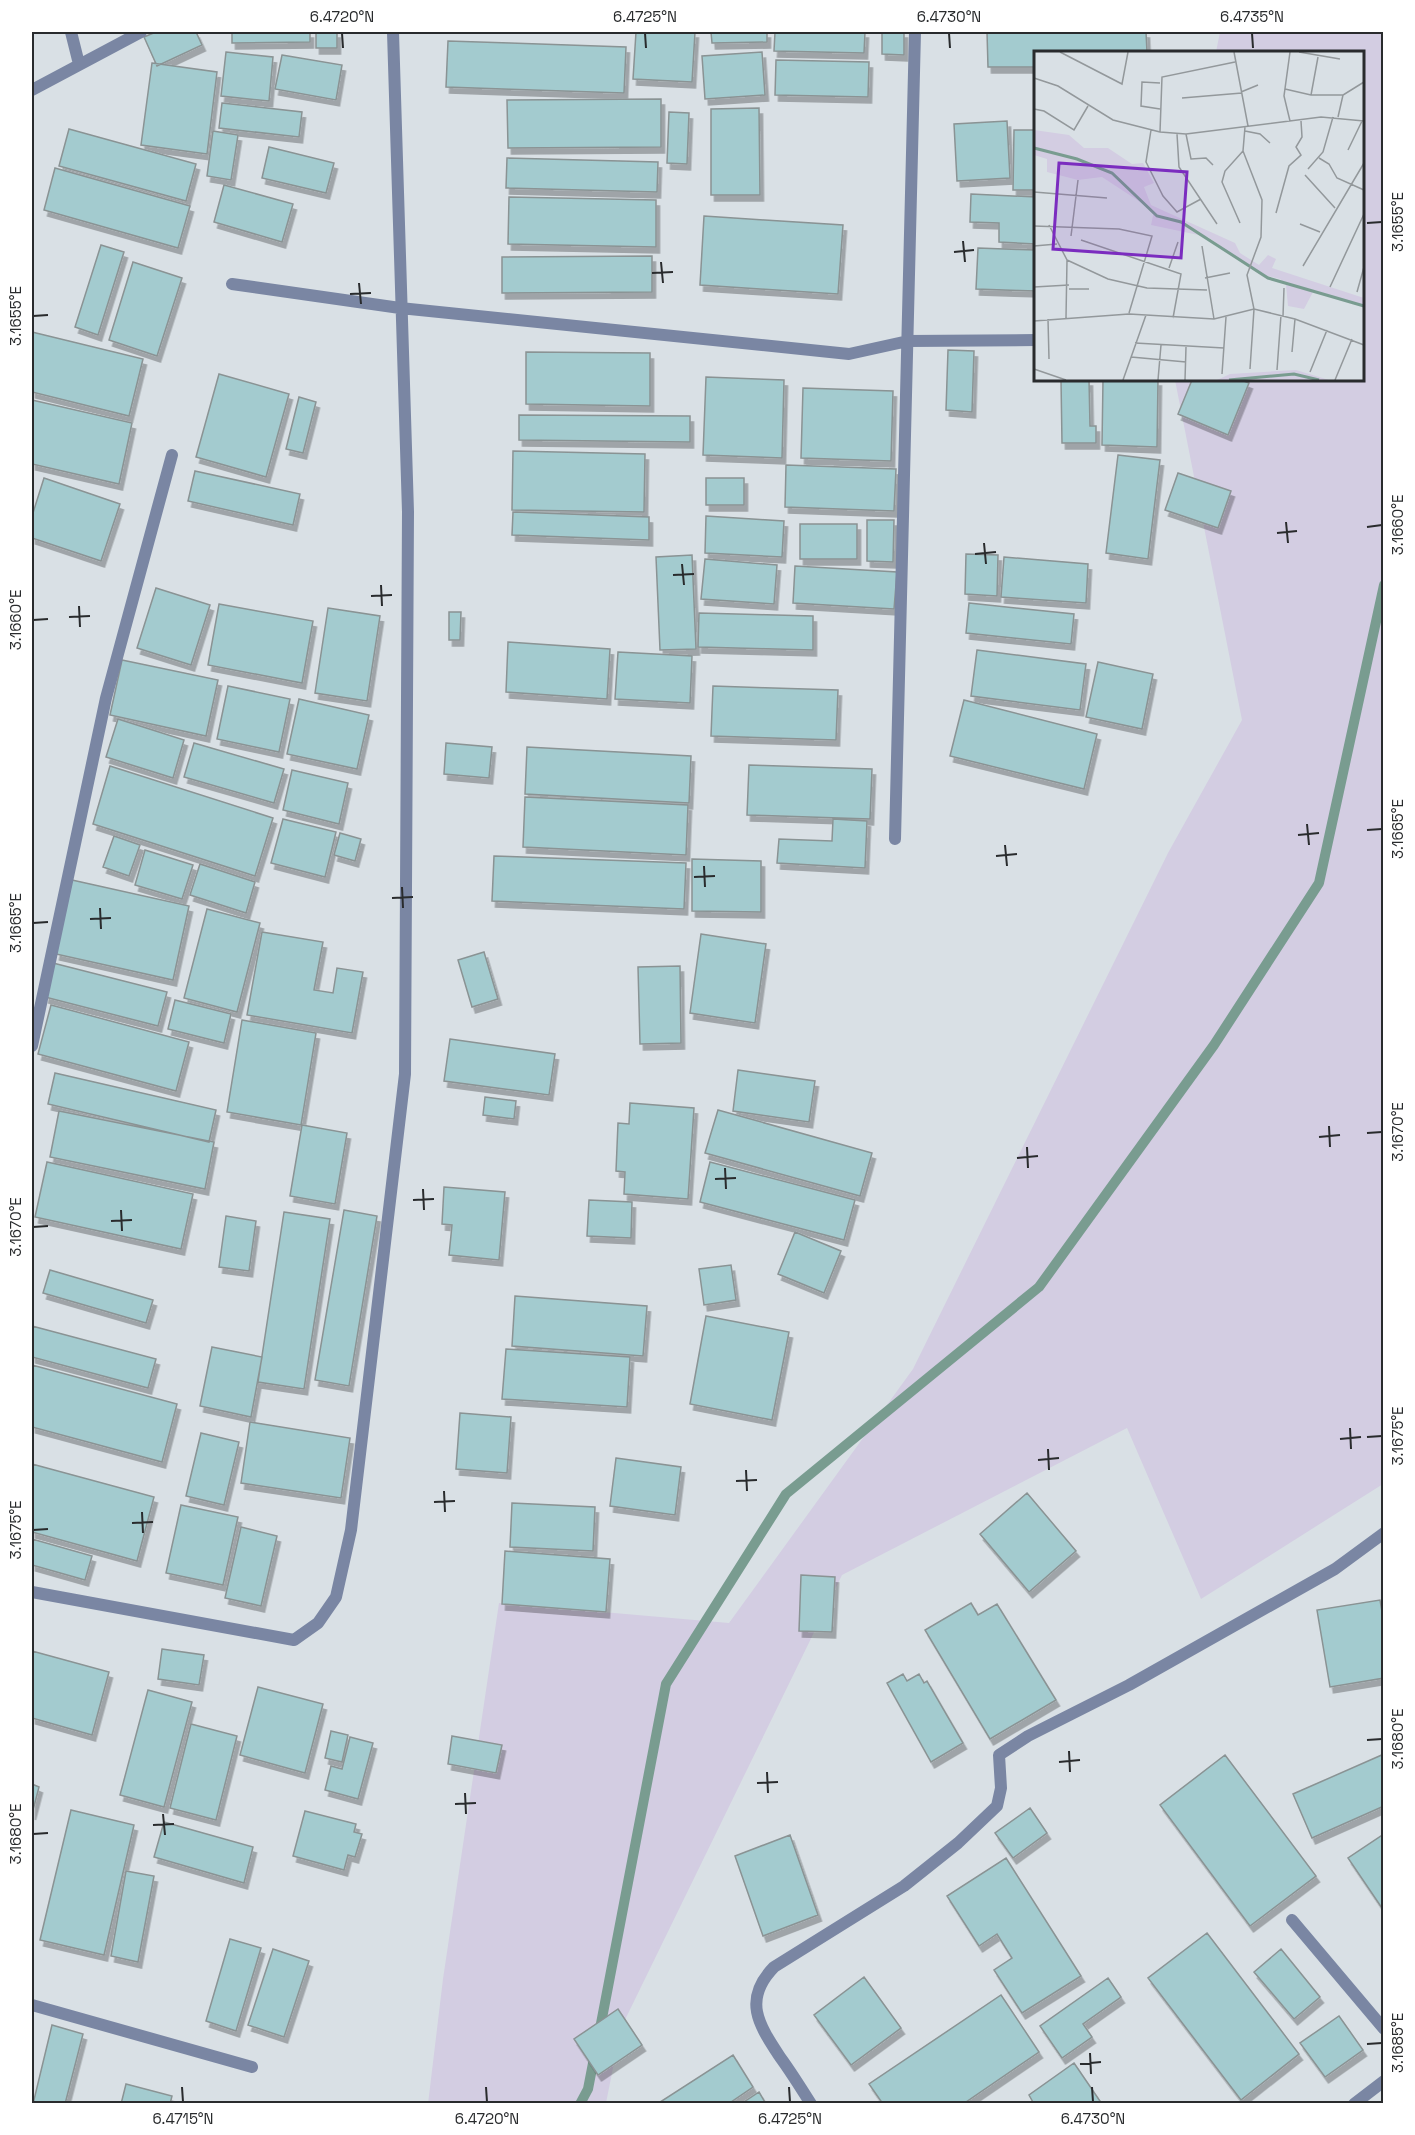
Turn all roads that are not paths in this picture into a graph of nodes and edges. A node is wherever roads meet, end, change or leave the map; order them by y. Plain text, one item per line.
1 (71, 32) edge
2 (141, 32) edge
3 (393, 32) edge
4 (915, 32) edge
5 (79, 64) junction
6 (32, 90) edge
7 (232, 284) dead end
8 (400, 308) junction
9 (1034, 340) edge
10 (908, 341) junction
11 (172, 455) dead end
12 (895, 839) dead end
13 (32, 1046) edge
14 (1383, 1533) edge
15 (32, 1593) edge
16 (1292, 1920) dead end
17 (32, 2006) edge
18 (1383, 2029) edge
19 (252, 2067) dead end
20 (1383, 2081) edge
21 (811, 2103) edge
22 (1354, 2103) edge

1 - 5 street
2 - 5 street
3 - 8 street
4 - 10 street
5 - 6 street
7 - 8 street
8 - 10 street
8 - 15 street
9 - 10 street
10 - 12 street
11 - 13 street
14 - 21 street
16 - 18 street
17 - 19 street
20 - 22 street

